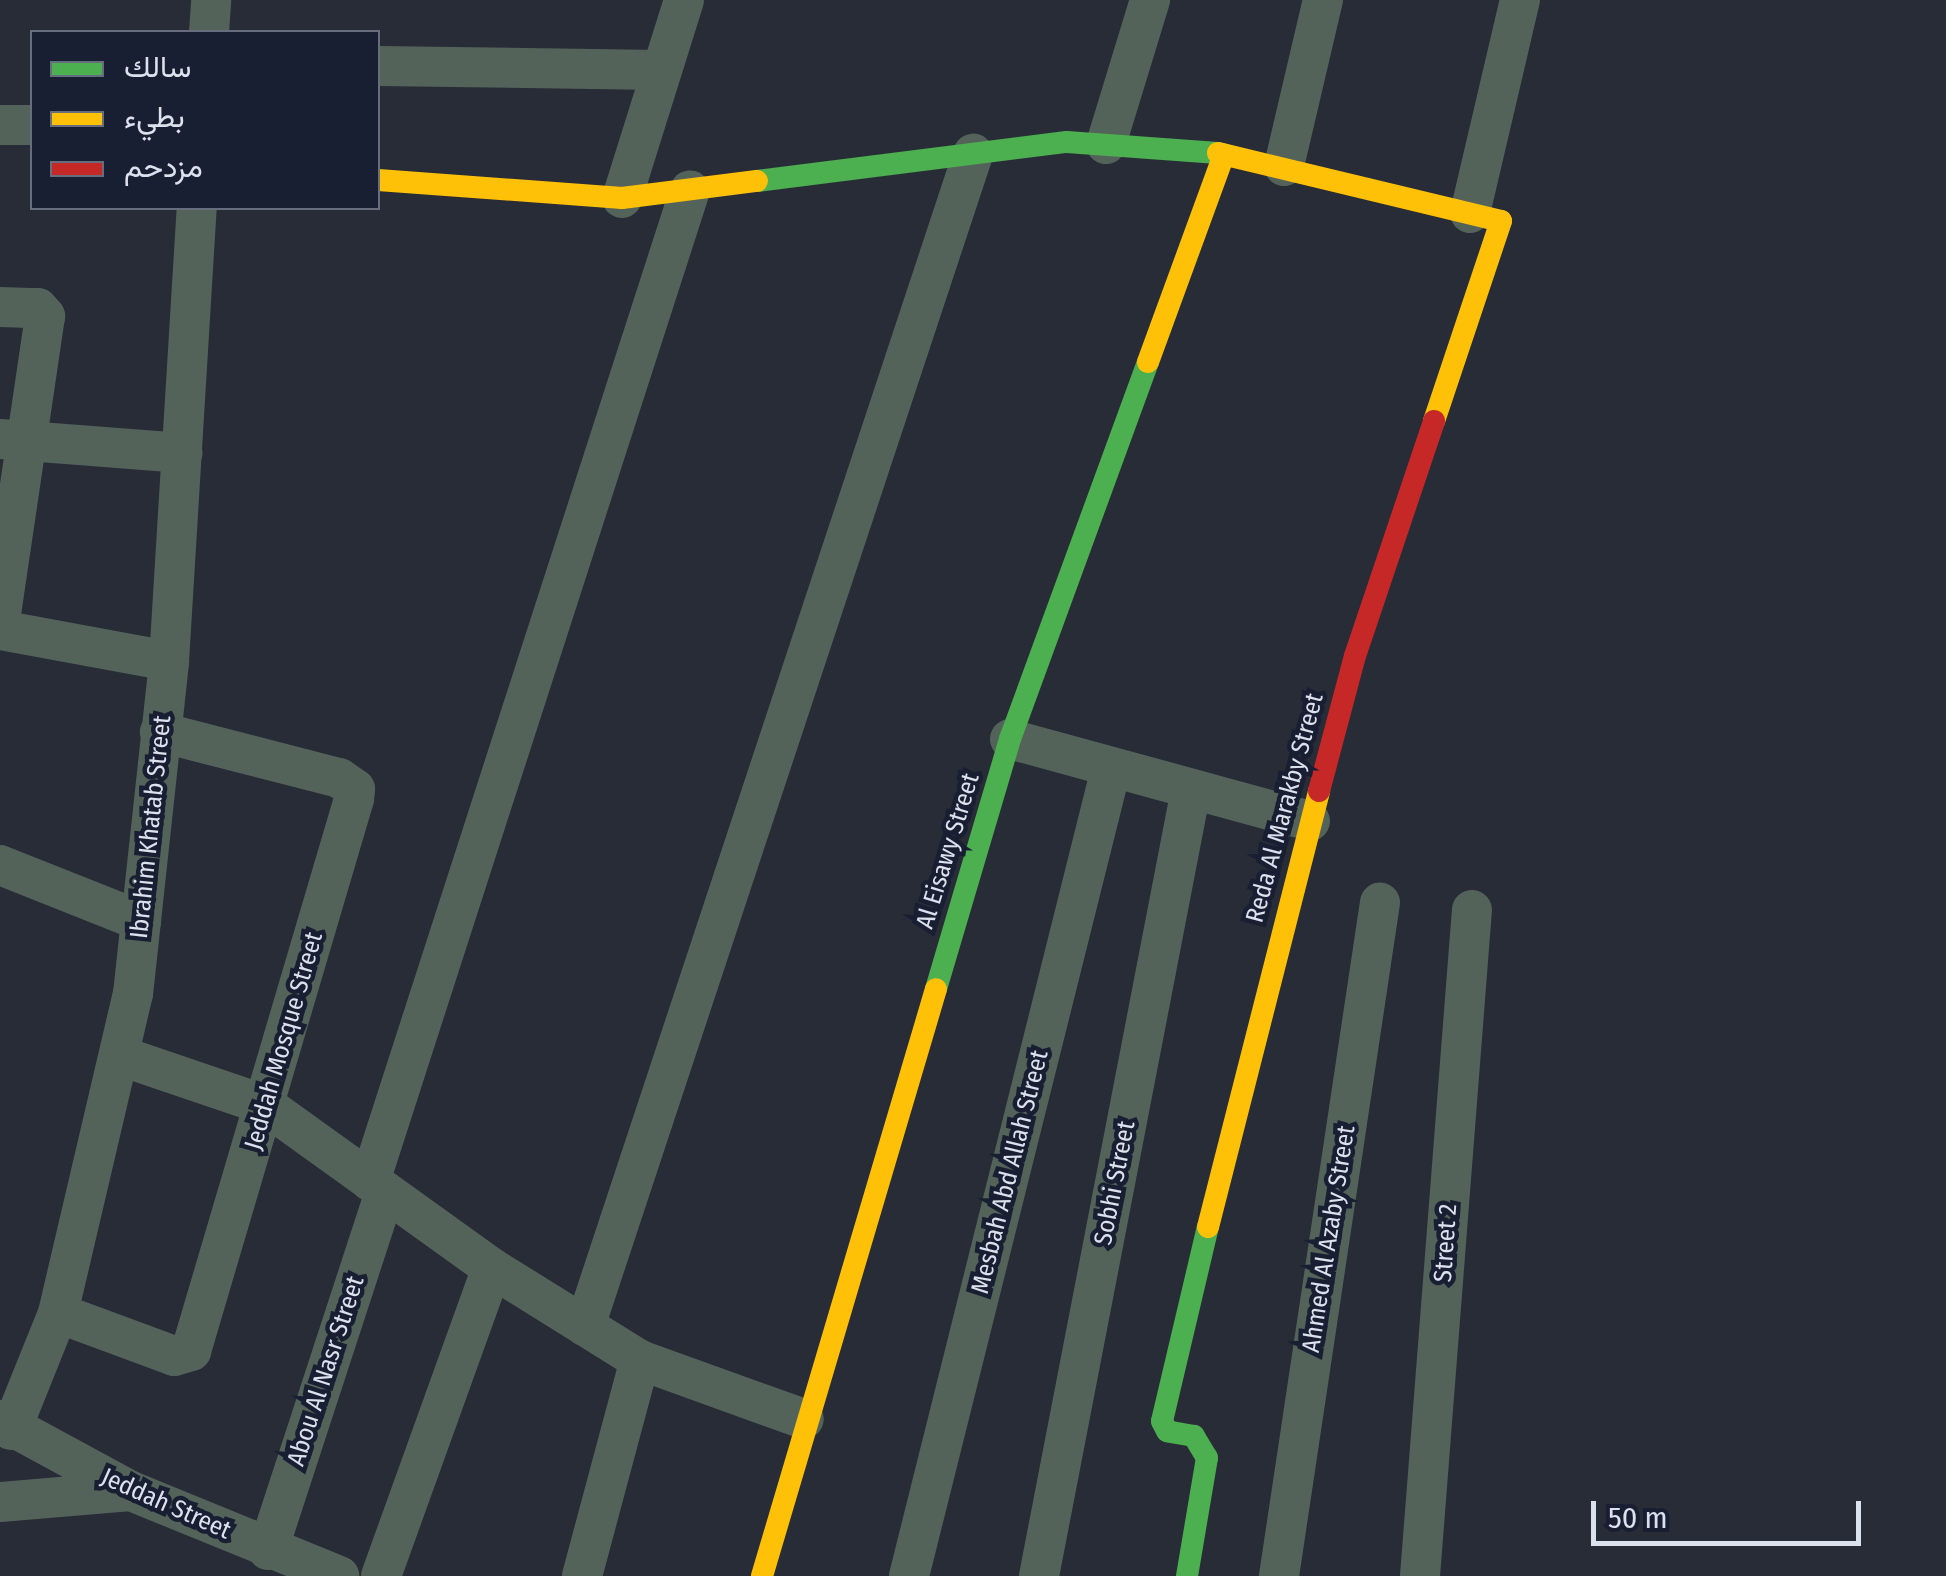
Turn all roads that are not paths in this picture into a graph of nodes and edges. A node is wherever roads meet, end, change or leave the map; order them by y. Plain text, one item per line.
1 (211, 0) edge
2 (684, 0) edge
3 (1150, 0) edge
4 (1324, 0) edge
5 (1520, 0) edge
6 (209, 30) edge
7 (380, 66) edge
8 (662, 70) junction
9 (0, 124) edge
10 (30, 125) edge
11 (1106, 144) junction
12 (973, 154) junction
13 (1224, 154) junction
14 (1284, 166) junction
15 (380, 180) edge
16 (690, 190) junction
17 (622, 198) junction
18 (198, 210) edge
19 (1486, 217) junction
20 (0, 306) edge
21 (14, 440) edge
22 (182, 454) junction
23 (0, 621) edge
24 (0, 630) edge
25 (168, 661) junction
26 (160, 732) junction
27 (1010, 739) junction
28 (1111, 769) junction
29 (1191, 790) junction
30 (1310, 822) junction
31 (3, 877) edge
32 (1380, 903) dead end
33 (1472, 910) dead end
34 (141, 921) junction
35 (121, 1056) junction
36 (265, 1105) junction
37 (377, 1186) junction
38 (492, 1268) junction
39 (58, 1313) junction
40 (584, 1326) junction
41 (640, 1360) junction
42 (804, 1419) junction
43 (6, 1425) edge
44 (131, 1490) junction
45 (0, 1502) edge
46 (268, 1550) junction
47 (339, 1576) edge
48 (382, 1576) edge
49 (582, 1576) edge
50 (762, 1576) edge
51 (909, 1576) edge
52 (1039, 1576) edge
53 (1187, 1576) edge
54 (1279, 1576) edge
55 (1420, 1576) edge

1 - 6 street
2 - 8 street
3 - 11 street
4 - 14 street
5 - 19 street
7 - 8 street
8 - 17 street
9 - 10 street
11 - 12 street
11 - 13 street
12 - 16 street
12 - 40 street
13 - 14 street
13 - 27 street, Al Eisawy Street
14 - 19 street
15 - 17 street
16 - 17 street
16 - 37 street, Abou Al Nasr Street
18 - 22 street, Ibrahim Khatab Street
19 - 30 street, Reda Al Marakby Street
20 - 21 street
21 - 22 street
21 - 23 street
22 - 25 street, Ibrahim Khatab Street
24 - 25 street
25 - 26 street, Ibrahim Khatab Street
26 - 34 street, Ibrahim Khatab Street
26 - 36 street, Jeddah Mosque Street
27 - 28 street
27 - 42 street, Al Eisawy Street
28 - 29 street
28 - 51 street, Mesbah Abd Allah Street
29 - 30 street
29 - 52 street, Sobhi Street
30 - 53 street, Reda Al Marakby Street
31 - 34 street
32 - 54 street, Ahmed Al Azaby Street
33 - 55 street, Street 2
34 - 35 street, Ibrahim Khatab Street
35 - 36 street
35 - 39 street, Ibrahim Khatab Street
36 - 37 street
36 - 39 street, Jeddah Mosque Street
37 - 38 street
37 - 46 street, Abou Al Nasr Street
38 - 40 street
38 - 48 street
39 - 43 street, Ibrahim Khatab Street
40 - 41 street
41 - 42 street
41 - 49 street
42 - 50 street, Al Eisawy Street
43 - 44 street, Jeddah Street
44 - 45 street
44 - 46 street, Jeddah Street
46 - 47 street, Jeddah Street

